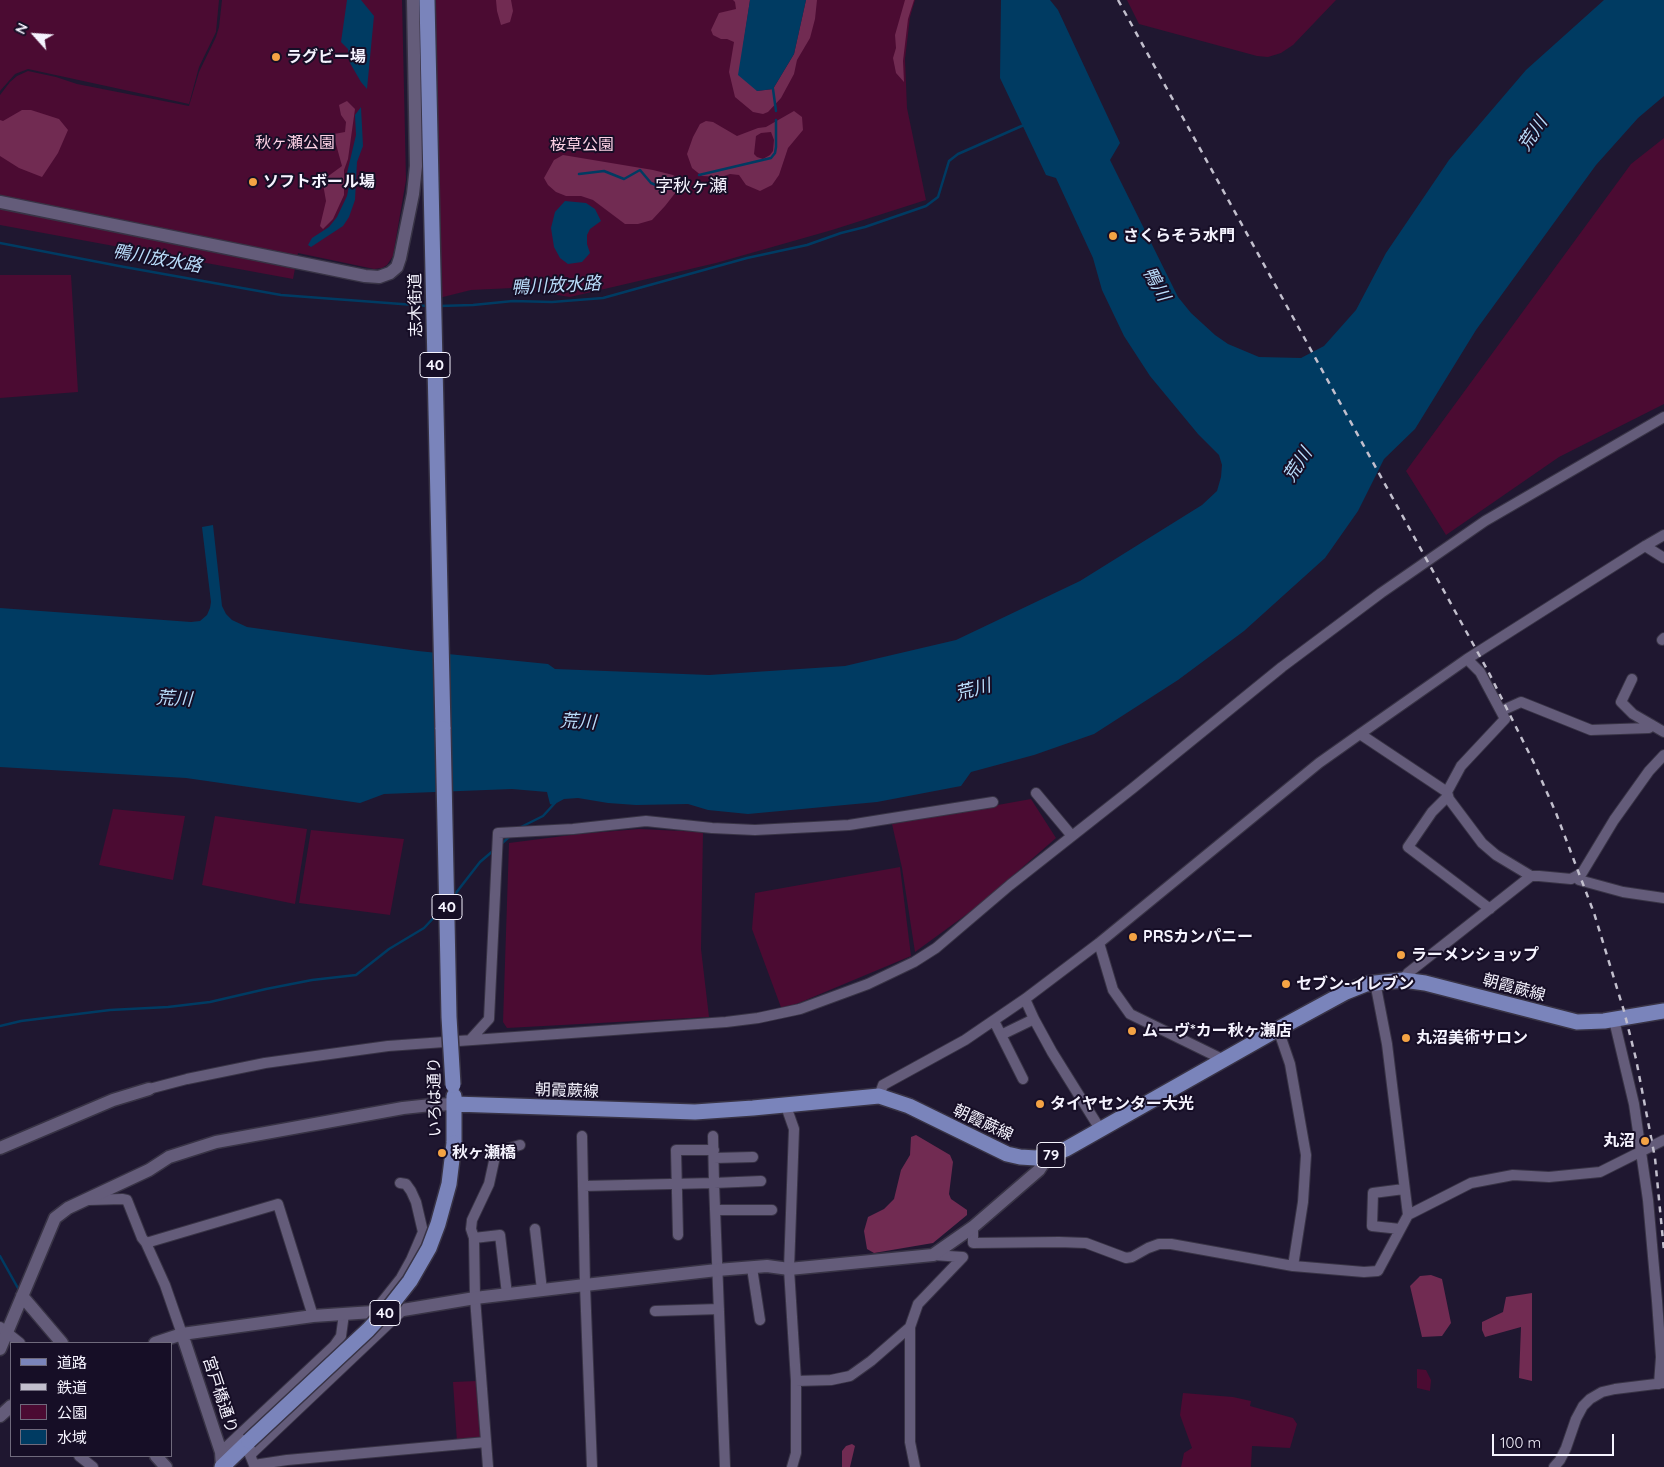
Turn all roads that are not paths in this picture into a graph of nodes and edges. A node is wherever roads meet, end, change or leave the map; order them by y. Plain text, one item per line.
1 (412, 0) edge
2 (427, 0) edge
3 (0, 202) edge
4 (1664, 417) edge
5 (1664, 535) edge
6 (1645, 546) junction
7 (1664, 558) edge
8 (1467, 660) junction
9 (1632, 679) dead end
10 (1501, 711) junction
11 (1652, 725) junction
12 (443, 729) joint
13 (1664, 732) edge
14 (1360, 734) junction
15 (1664, 755) edge
16 (1036, 794) dead end
17 (1447, 794) junction
18 (993, 802) dead end
19 (1072, 836) junction
20 (1531, 876) junction
21 (1577, 877) junction
22 (1664, 898) edge
23 (1490, 909) junction
24 (1099, 943) junction
25 (1403, 980) junction
26 (1375, 982) junction
27 (1025, 999) junction
28 (1664, 1011) edge
29 (1034, 1019) junction
30 (1614, 1020) junction
31 (994, 1021) junction
32 (1278, 1029) junction
33 (1001, 1035) junction
34 (470, 1040) junction
35 (1224, 1060) junction
36 (1023, 1079) dead end
37 (149, 1089) joint
38 (879, 1096) junction
39 (454, 1104) junction
40 (787, 1104) junction
41 (1100, 1129) junction
42 (582, 1136) dead end
43 (713, 1136) dead end
44 (1664, 1140) edge
45 (520, 1145) dead end
46 (0, 1148) edge
47 (1642, 1152) junction
48 (714, 1154) junction
49 (1048, 1156) junction
50 (753, 1157) dead end
51 (761, 1181) dead end
52 (400, 1182) dead end
53 (676, 1183) junction
54 (714, 1183) junction
55 (583, 1186) junction
56 (1404, 1188) junction
57 (87, 1200) junction
58 (715, 1210) junction
59 (772, 1210) dead end
60 (1408, 1215) junction
61 (973, 1227) junction
62 (535, 1229) dead end
63 (1400, 1229) junction
64 (678, 1235) dead end
65 (474, 1238) junction
66 (146, 1243) junction
67 (973, 1243) junction
68 (933, 1255) junction
69 (963, 1257) junction
70 (1293, 1266) junction
71 (752, 1268) junction
72 (789, 1269) junction
73 (717, 1270) junction
74 (585, 1285) junction
75 (542, 1290) junction
76 (507, 1294) junction
77 (22, 1296) junction
78 (475, 1298) junction
79 (719, 1309) junction
80 (404, 1310) junction
81 (655, 1311) dead end
82 (374, 1312) junction
83 (344, 1314) junction
84 (313, 1316) junction
85 (760, 1320) dead end
86 (910, 1327) junction
87 (4, 1329) edge
88 (182, 1334) junction
89 (19, 1342) edge
90 (61, 1342) edge
91 (158, 1342) edge
92 (0, 1349) edge
93 (796, 1381) junction
94 (1661, 1383) edge
95 (10, 1407) edge
96 (0, 1416) edge
97 (486, 1442) junction
98 (247, 1447) junction
99 (157, 1457) edge
100 (222, 1462) edge
101 (166, 1467) edge
102 (488, 1467) edge
103 (592, 1467) edge
104 (725, 1467) edge
105 (792, 1467) edge
106 (915, 1467) edge
107 (1554, 1467) edge

1 - 3 street
2 - 12 main road, 志木街道 / 40
4 - 19 street
5 - 6 street
6 - 7 street
6 - 8 street
8 - 10 street
8 - 14 street
9 - 11 street
10 - 11 street
10 - 17 street
11 - 13 street
12 - 39 main road, いろは通り / 40, bridge
14 - 17 street
14 - 24 street
15 - 21 street
16 - 19 street
17 - 20 street
17 - 23 street
18 - 34 street
19 - 34 street
20 - 21 street
20 - 23 street
21 - 22 street
23 - 25 street
24 - 27 street
24 - 35 street
25 - 26 main road, 朝霞蕨線 / 79
25 - 30 main road, 朝霞蕨線 / 79
26 - 32 main road, 朝霞蕨線 / 79
26 - 56 street
27 - 29 street
27 - 31 street
28 - 30 main road, 朝霞蕨線 / 79
29 - 33 street
29 - 41 street
30 - 47 street
31 - 33 street
31 - 38 street
32 - 35 main road, 朝霞蕨線 / 79
32 - 70 street
33 - 36 street
34 - 37 street
35 - 41 main road, 朝霞蕨線 / 79
37 - 46 street
38 - 40 main road, 朝霞蕨線 / 79
38 - 49 main road, 朝霞蕨線 / 79
39 - 40 main road, 朝霞蕨線 / 79
39 - 57 street
39 - 98 main road, いろは通り / 40, bridge
40 - 72 street
41 - 49 main road, 朝霞蕨線 / 79
42 - 55 street
43 - 48 street
44 - 47 street
45 - 65 street
47 - 60 street
47 - 94 street
48 - 50 street
48 - 53 street
48 - 54 street
49 - 61 street
51 - 54 street
52 - 82 street
53 - 54 street
53 - 55 street
53 - 64 street
54 - 58 street
55 - 74 street
56 - 60 street
56 - 63 street
57 - 66 street
57 - 77 street
58 - 59 street
58 - 73 street
60 - 63 street
61 - 67 street
61 - 68 street
62 - 75 street
63 - 70 street
65 - 76 street
65 - 78 street
66 - 84 street
66 - 88 street
67 - 69 street
67 - 70 street
68 - 69 street
68 - 72 street
69 - 86 street
71 - 72 street
71 - 73 street
71 - 85 street
72 - 93 street
73 - 74 street
73 - 79 street
74 - 75 street
74 - 103 street
75 - 76 street
76 - 78 street
77 - 87 street
77 - 90 street
78 - 80 street
78 - 97 street
79 - 81 street
79 - 104 street
80 - 82 street
80 - 98 street
82 - 83 street
83 - 84 street
83 - 100 street
84 - 88 street
86 - 93 street
86 - 106 street
87 - 89 street
87 - 92 street
88 - 91 street
88 - 100 street, 宮戸橋通り
93 - 105 street
94 - 107 street
95 - 96 street
97 - 98 street
97 - 102 street
98 - 100 main road, いろは通り / 40
99 - 101 street

